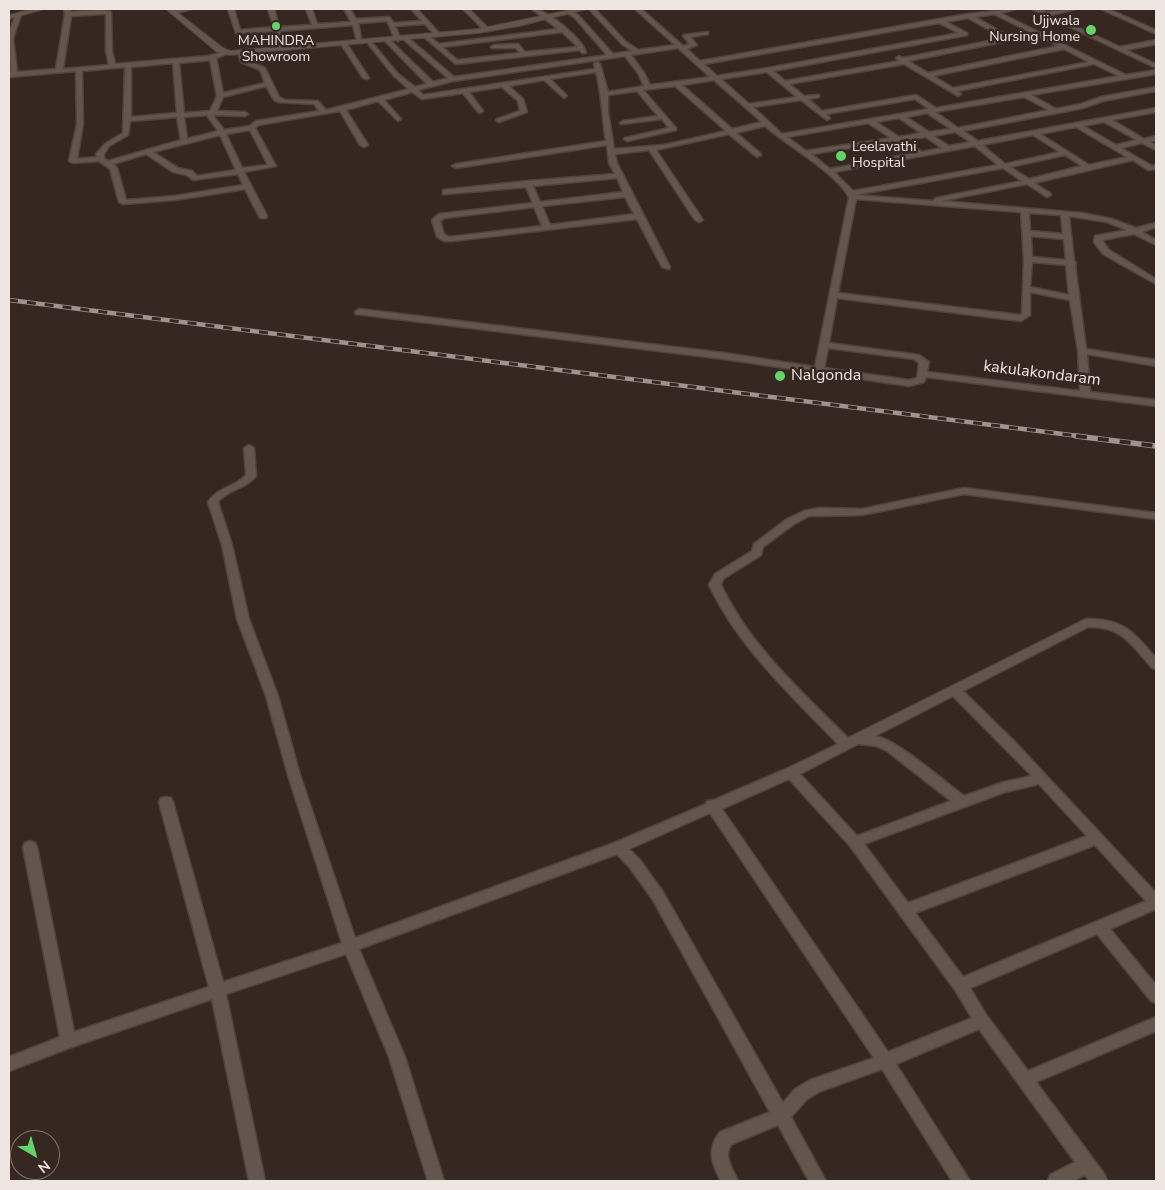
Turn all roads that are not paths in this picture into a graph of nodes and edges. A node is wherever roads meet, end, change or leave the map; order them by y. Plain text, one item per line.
1 (38, 9) edge
2 (188, 9) edge
3 (231, 9) edge
4 (272, 9) edge
5 (309, 9) edge
6 (347, 9) edge
7 (387, 9) edge
8 (414, 9) edge
9 (466, 9) edge
10 (535, 9) edge
11 (583, 9) edge
12 (592, 9) edge
13 (638, 9) edge
14 (1013, 9) edge
15 (1035, 9) edge
16 (1073, 9) edge
17 (1104, 9) edge
18 (171, 10) edge
19 (67, 11) edge
20 (570, 12) junction
21 (994, 12) junction
22 (1045, 14) junction
23 (18, 15) junction
24 (968, 16) junction
25 (9, 17) edge
26 (547, 18) junction
27 (939, 21) junction
28 (354, 22) junction
29 (390, 22) junction
30 (427, 22) junction
31 (1148, 22) dead end
32 (1139, 24) junction
33 (315, 26) junction
34 (277, 30) junction
35 (487, 30) junction
36 (562, 30) junction
37 (1156, 32) edge
38 (529, 34) junction
39 (706, 34) dead end
40 (438, 35) junction
41 (861, 35) junction
42 (426, 36) junction
43 (10, 38) edge
44 (402, 39) junction
45 (491, 39) junction
46 (387, 40) junction
47 (868, 40) dead end
48 (534, 41) dead end
49 (360, 42) junction
50 (369, 42) junction
51 (1156, 42) edge
52 (344, 44) junction
53 (876, 44) dead end
54 (437, 46) junction
55 (494, 47) junction
56 (538, 47) dead end
57 (681, 47) junction
58 (1064, 47) junction
59 (582, 48) junction
60 (283, 49) junction
61 (883, 49) junction
62 (1119, 49) junction
63 (227, 52) junction
64 (241, 52) junction
65 (543, 53) junction
66 (638, 53) junction
67 (627, 54) junction
68 (524, 55) junction
69 (611, 56) junction
70 (212, 57) junction
71 (498, 58) junction
72 (591, 58) junction
73 (176, 61) junction
74 (904, 61) junction
75 (456, 62) junction
76 (700, 62) junction
77 (1096, 62) junction
78 (128, 65) junction
79 (112, 66) junction
80 (1156, 66) edge
81 (59, 70) junction
82 (79, 70) junction
83 (598, 70) junction
84 (768, 70) junction
85 (1156, 72) edge
86 (11, 75) edge
87 (928, 75) junction
88 (472, 76) junction
89 (366, 78) dead end
90 (545, 78) junction
91 (717, 78) junction
92 (1127, 78) junction
93 (453, 79) junction
94 (1117, 79) junction
95 (785, 83) junction
96 (267, 84) junction
97 (431, 84) junction
98 (504, 84) junction
99 (677, 84) junction
100 (648, 88) junction
101 (411, 89) junction
102 (1156, 89) edge
103 (639, 90) junction
104 (952, 90) junction
105 (465, 91) junction
106 (1138, 92) junction
107 (604, 94) junction
108 (1026, 95) junction
109 (220, 96) junction
110 (564, 96) dead end
111 (817, 96) dead end
112 (379, 98) junction
113 (802, 98) junction
114 (895, 101) junction
115 (974, 104) junction
116 (749, 106) junction
117 (852, 108) junction
118 (342, 109) junction
119 (932, 110) junction
120 (1156, 110) edge
121 (480, 111) dead end
122 (1055, 111) junction
123 (324, 112) junction
124 (212, 113) junction
125 (821, 113) junction
126 (245, 114) dead end
127 (911, 114) junction
128 (181, 115) junction
129 (901, 116) junction
130 (664, 117) junction
131 (128, 119) junction
132 (398, 119) dead end
133 (500, 120) dead end
134 (1106, 120) junction
135 (869, 121) junction
136 (623, 123) dead end
137 (768, 123) junction
138 (1077, 125) junction
139 (838, 126) junction
140 (252, 128) junction
141 (956, 130) junction
142 (731, 131) junction
143 (222, 132) junction
144 (1034, 133) junction
145 (926, 134) junction
146 (781, 136) junction
147 (897, 138) junction
148 (1156, 138) edge
149 (627, 139) dead end
150 (184, 140) junction
151 (1144, 141) junction
152 (610, 142) junction
153 (976, 143) junction
154 (364, 145) dead end
155 (1116, 147) junction
156 (1156, 148) edge
157 (652, 149) junction
158 (948, 149) junction
159 (147, 151) junction
160 (610, 152) junction
161 (806, 153) junction
162 (1066, 153) junction
163 (921, 154) junction
164 (757, 155) dead end
165 (1134, 158) junction
166 (104, 161) junction
167 (456, 166) dead end
168 (1004, 166) junction
169 (1088, 167) junction
170 (1155, 168) edge
171 (240, 171) junction
172 (829, 171) junction
173 (619, 176) junction
174 (1028, 182) junction
175 (528, 183) junction
176 (248, 186) junction
177 (446, 192) dead end
178 (628, 194) junction
179 (852, 195) junction
180 (1046, 195) dead end
181 (918, 203) junction
182 (537, 206) junction
183 (1025, 210) junction
184 (1065, 213) junction
185 (264, 216) dead end
186 (639, 216) junction
187 (699, 220) dead end
188 (1156, 225) edge
189 (547, 228) junction
190 (1135, 230) junction
191 (1026, 233) junction
192 (1068, 237) junction
193 (1156, 243) edge
194 (1028, 259) junction
195 (1072, 263) junction
196 (666, 267) dead end
197 (1156, 282) edge
198 (1026, 289) junction
199 (834, 295) junction
200 (1074, 298) junction
201 (359, 312) dead end
202 (825, 345) junction
203 (1082, 351) junction
204 (1156, 363) edge
205 (819, 369) junction
206 (923, 374) junction
207 (1086, 394) junction
208 (1156, 403) edge
209 (249, 448) dead end
210 (1156, 516) edge
211 (1156, 665) edge
212 (954, 689) junction
213 (852, 742) junction
214 (791, 773) junction
215 (1041, 778) junction
216 (166, 802) dead end
217 (962, 802) junction
218 (712, 805) junction
219 (1097, 838) junction
220 (855, 842) junction
221 (30, 847) dead end
222 (619, 847) junction
223 (1156, 902) edge
224 (907, 910) junction
225 (1099, 926) junction
226 (350, 946) junction
227 (960, 984) junction
228 (218, 991) junction
229 (1156, 996) edge
230 (982, 1021) junction
231 (1156, 1024) edge
232 (68, 1041) junction
233 (885, 1061) junction
234 (9, 1064) edge
235 (1026, 1080) junction
236 (782, 1115) junction
237 (1087, 1165) junction
238 (257, 1181) edge
239 (436, 1181) edge
240 (730, 1181) edge
241 (818, 1181) edge
242 (962, 1181) edge
243 (1056, 1181) edge
244 (1099, 1181) edge

1 - 23 street
2 - 18 street
3 - 34 street
4 - 34 street
5 - 33 street
6 - 28 street
7 - 29 street
8 - 30 street
9 - 35 street
10 - 26 street
11 - 20 street
12 - 66 street
13 - 57 street
14 - 21 street
15 - 22 street
16 - 22 street
17 - 32 street
18 - 63 street
19 - 79 street
19 - 81 street
20 - 26 street
20 - 69 street
21 - 24 street
21 - 58 street
22 - 62 street
23 - 25 street
23 - 43 street
24 - 27 street
24 - 74 street
26 - 35 street
26 - 36 street
27 - 41 street
27 - 61 street
28 - 29 street
28 - 33 street
28 - 49 street
29 - 30 street
29 - 44 street
30 - 40 street
31 - 32 street
32 - 37 street
33 - 34 street
34 - 60 street
35 - 40 street
36 - 38 street
36 - 59 street
38 - 45 street
38 - 48 street
39 - 57 street
40 - 42 street
41 - 47 street
41 - 76 street
42 - 44 street
42 - 54 street
43 - 86 street
44 - 46 street
44 - 93 street
45 - 54 street
45 - 55 street
46 - 50 street
46 - 97 street
49 - 50 street
49 - 52 street
50 - 101 street
51 - 62 street
52 - 60 street
52 - 89 street
53 - 61 street
54 - 75 street
55 - 68 street
55 - 71 street
56 - 65 street
57 - 66 street
57 - 76 street
58 - 77 street
58 - 87 street
59 - 65 street
59 - 72 street
60 - 64 street
61 - 74 street
61 - 84 street
62 - 80 street
63 - 64 street
63 - 70 street
64 - 96 street
65 - 68 street
66 - 67 street
67 - 69 street
67 - 100 street
68 - 71 street
69 - 72 street
70 - 73 street
70 - 109 street
71 - 75 street
72 - 83 street
72 - 88 street
73 - 78 street
73 - 128 street
74 - 87 street
74 - 95 street
75 - 88 street
76 - 91 street
77 - 92 street
77 - 104 street
78 - 79 street
78 - 131 street
79 - 82 street
81 - 82 street
81 - 86 street
82 - 166 street
83 - 90 street
83 - 107 street
84 - 91 street
84 - 95 street
85 - 92 street
87 - 104 street
88 - 93 street
90 - 98 street
90 - 110 street
91 - 99 street
91 - 116 street
92 - 94 street
93 - 97 street
94 - 106 street
94 - 108 street
95 - 113 street
96 - 109 street
96 - 123 street
97 - 101 street
98 - 105 street
98 - 133 street
99 - 100 street
99 - 142 street
100 - 103 street
101 - 105 street
101 - 112 street
102 - 106 street
103 - 107 street
103 - 130 street
104 - 115 street
105 - 121 street
106 - 122 street
107 - 152 street
108 - 115 street
108 - 122 street
109 - 124 street
111 - 113 street
112 - 118 street
112 - 132 street
113 - 116 street
113 - 125 street
114 - 117 street
114 - 119 street
114 - 127 street
115 - 119 street
116 - 137 street
117 - 125 street
117 - 135 street
118 - 123 street
118 - 154 street
119 - 127 street
119 - 141 street
120 - 134 street
122 - 141 street
123 - 140 street
124 - 126 street
124 - 128 street
124 - 143 street
125 - 139 street
127 - 129 street
128 - 131 street
128 - 150 street
129 - 135 street
129 - 145 street
130 - 136 street
130 - 149 street
131 - 166 street
134 - 138 street
134 - 151 street
135 - 139 street
135 - 147 street
137 - 142 street
137 - 146 street
138 - 144 street
138 - 155 street
139 - 146 street
140 - 143 street
140 - 171 street
141 - 145 street
141 - 153 street
142 - 157 street
142 - 164 street
143 - 150 street
143 - 171 street
144 - 153 street
144 - 162 street
145 - 147 street
145 - 158 street
146 - 161 street
147 - 161 street
147 - 163 street
148 - 151 street
150 - 159 street
151 - 155 street
151 - 156 street
152 - 160 street
152 - 167 street
153 - 158 street
153 - 168 street
155 - 165 street
157 - 160 street
157 - 187 street
158 - 163 street
159 - 166 street
159 - 171 street
160 - 173 street
161 - 172 street
162 - 168 street
162 - 169 street
163 - 172 street
165 - 169 street
165 - 170 street
166 - 176 street
168 - 174 street
168 - 179 street
169 - 174 street
171 - 176 street
172 - 179 street
173 - 175 street
173 - 178 street
174 - 180 street
174 - 181 street
175 - 177 street
175 - 182 street
176 - 185 street
178 - 182 street
178 - 186 street
179 - 181 street
179 - 199 street
181 - 183 street
182 - 189 street
182 - 189 street
183 - 184 street
183 - 191 street
184 - 190 street
184 - 192 street
186 - 189 street
186 - 196 street
188 - 190 street
190 - 193 street
190 - 197 street
191 - 192 street
191 - 194 street
192 - 195 street
194 - 195 street
194 - 198 street
195 - 200 street
198 - 199 street
198 - 200 street
199 - 202 street
200 - 203 street
201 - 205 street
202 - 205 street
202 - 206 street
203 - 204 street
203 - 207 street
205 - 206 street
206 - 207 street, kakulakondaram
207 - 208 street, kakulakondaram
209 - 226 street
210 - 213 street
211 - 212 street
212 - 213 street
212 - 215 street
213 - 214 street
213 - 217 street
214 - 218 street
214 - 220 street
215 - 217 street
215 - 219 street
216 - 228 street
217 - 220 street
218 - 222 street
218 - 233 street
219 - 223 street
219 - 224 street
220 - 224 street
221 - 232 street
222 - 226 street
222 - 236 street
223 - 225 street
224 - 227 street
225 - 227 street
225 - 229 street
226 - 228 street
226 - 239 street
227 - 230 street
228 - 232 street
228 - 238 street
230 - 233 street
230 - 235 street
231 - 235 street
232 - 234 street
233 - 236 street
233 - 242 street
235 - 237 street
236 - 240 street
236 - 241 street
237 - 243 street
237 - 244 street

